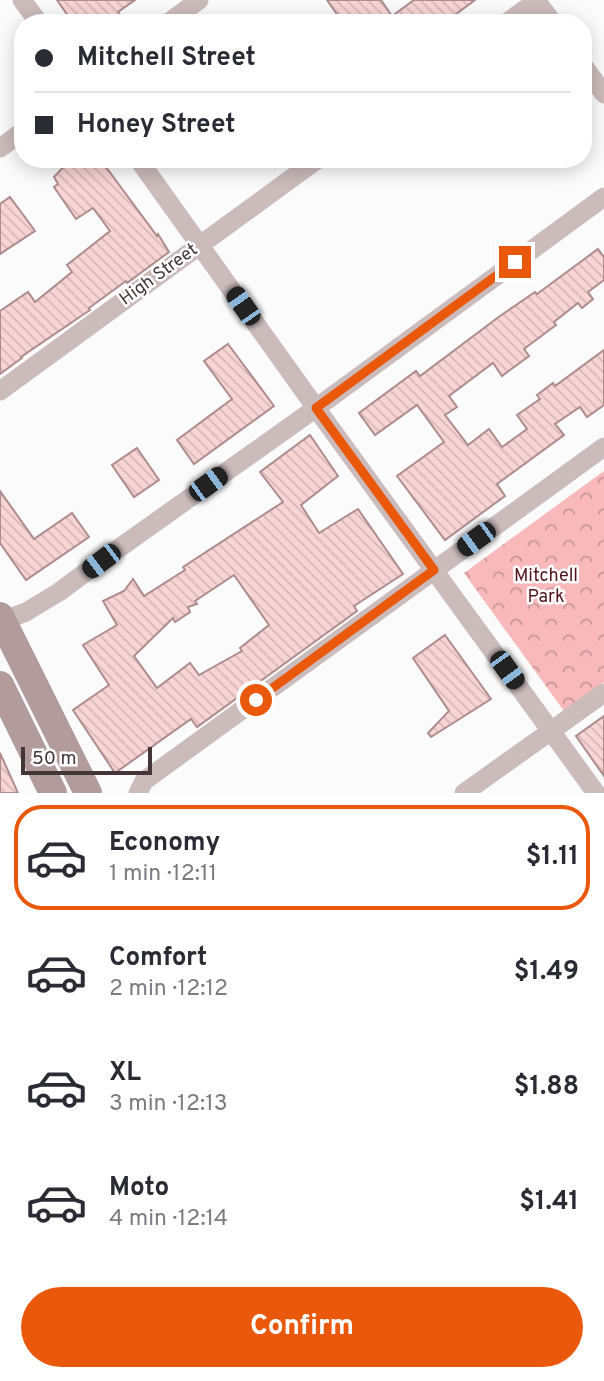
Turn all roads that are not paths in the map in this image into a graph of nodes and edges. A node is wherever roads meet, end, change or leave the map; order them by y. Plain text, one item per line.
1 (199, 0) edge
2 (537, 0) edge
3 (180, 14) edge
4 (518, 14) edge
5 (592, 77) edge
6 (604, 94) edge
7 (144, 168) edge
8 (306, 168) edge
9 (604, 197) edge
10 (200, 245) junction
11 (0, 391) edge
12 (316, 408) junction
13 (604, 447) edge
14 (434, 570) junction
15 (1, 619) edge
16 (0, 685) edge
17 (604, 693) edge
18 (551, 730) junction
19 (53, 793) edge
20 (88, 793) edge
21 (138, 793) edge
22 (464, 793) edge
23 (596, 793) edge

1 - 3 street
2 - 4 street
5 - 6 street
7 - 10 street
8 - 10 street, High Street
9 - 12 street
10 - 11 street, High Street
10 - 12 street
12 - 14 street
12 - 15 street
13 - 14 street
14 - 18 street
14 - 21 street
15 - 20 main road
16 - 19 main road
17 - 18 street
18 - 22 street
18 - 23 street

